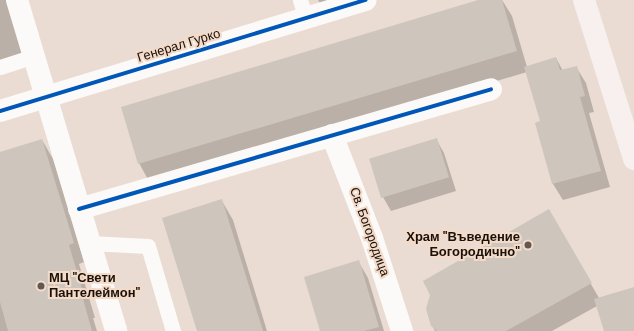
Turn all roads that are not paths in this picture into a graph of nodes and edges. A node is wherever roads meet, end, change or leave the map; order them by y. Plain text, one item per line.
1 (17, 0) edge
2 (365, 0) edge
3 (584, 0) edge
4 (303, 9) edge
5 (34, 56) junction
6 (0, 66) edge
7 (491, 89) dead end
8 (46, 97) junction
9 (0, 111) edge
10 (332, 135) junction
11 (634, 159) edge
12 (79, 209) junction
13 (89, 243) junction
14 (116, 331) edge
15 (173, 331) edge
16 (402, 331) edge

1 - 5 street
2 - 4 street, Генерал Гурко
3 - 11 main road
4 - 8 street, Генерал Гурко
5 - 6 lane
5 - 8 street
7 - 10 street
8 - 9 street, Генерал Гурко
8 - 12 street
10 - 12 street
10 - 16 street, Св. Богородица
12 - 13 street
13 - 14 street
13 - 15 lane

